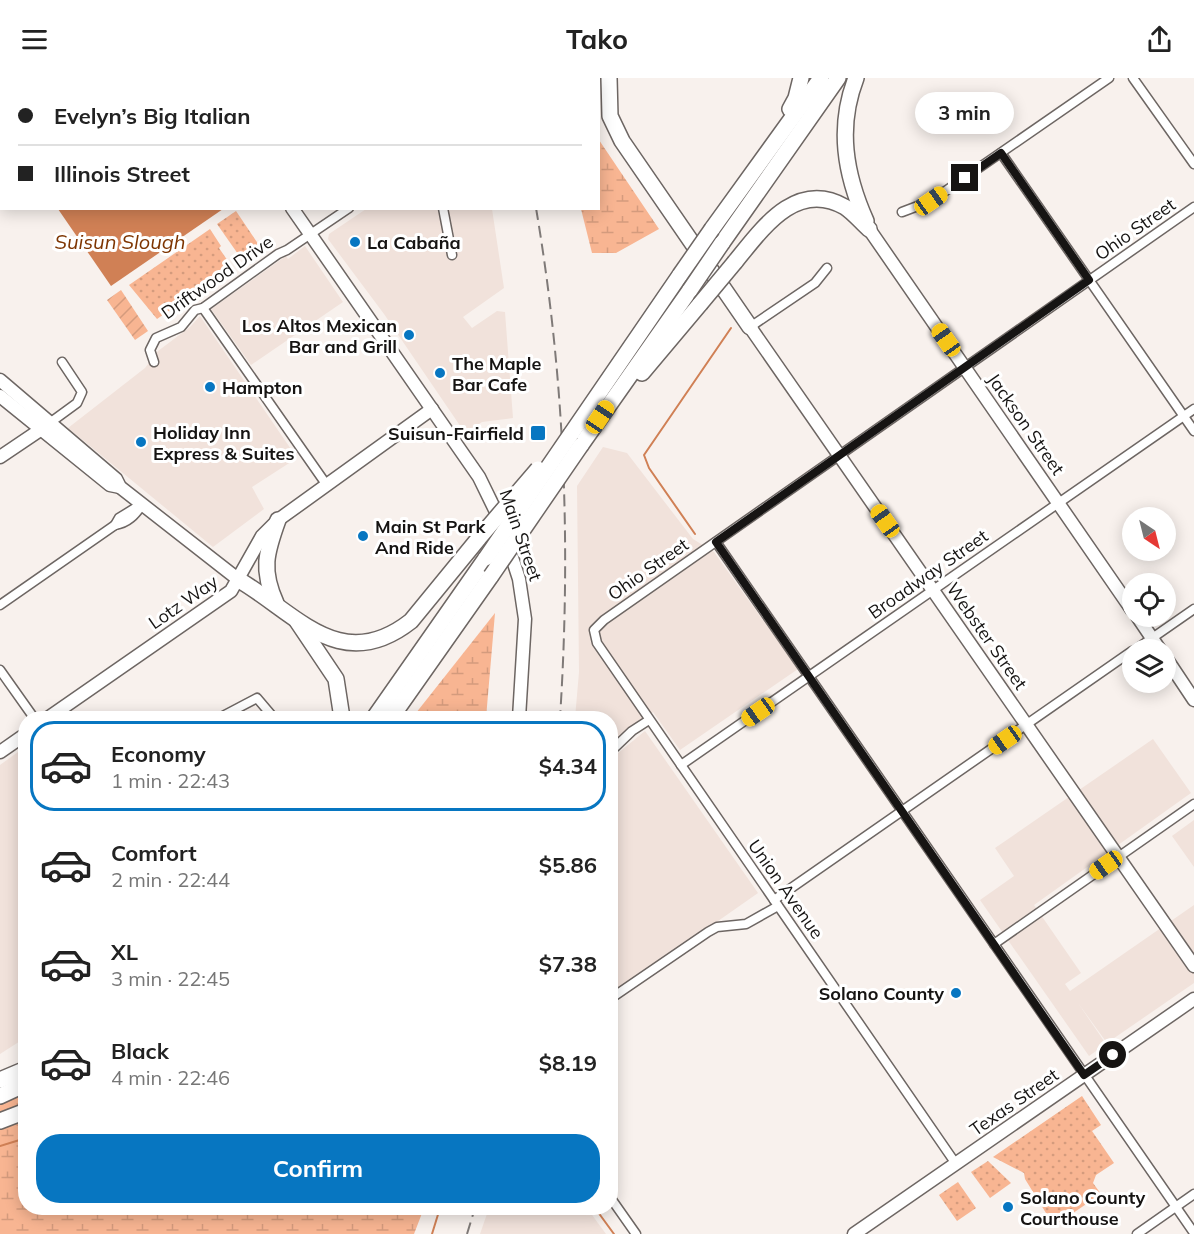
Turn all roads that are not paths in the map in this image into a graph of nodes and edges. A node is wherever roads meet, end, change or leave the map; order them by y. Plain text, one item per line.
1 (801, 78) edge
2 (821, 78) edge
3 (838, 78) edge
4 (856, 78) edge
5 (1109, 78) edge
6 (1134, 78) edge
7 (611, 80) edge
8 (768, 148) junction
9 (1001, 153) junction
10 (1194, 164) edge
11 (1194, 207) edge
12 (293, 210) edge
13 (346, 210) edge
14 (442, 210) edge
15 (902, 212) dead end
16 (869, 229) junction
17 (310, 235) junction
18 (452, 255) dead end
19 (827, 267) dead end
20 (1089, 280) junction
21 (203, 308) junction
22 (750, 327) junction
23 (62, 362) dead end
24 (154, 362) dead end
25 (965, 368) junction
26 (0, 380) edge
27 (0, 396) edge
28 (611, 407) junction
29 (432, 409) junction
30 (1194, 409) edge
31 (1184, 417) junction
32 (46, 425) junction
33 (1194, 431) edge
34 (576, 440) junction
35 (839, 456) junction
36 (0, 457) edge
37 (326, 484) junction
38 (1059, 503) junction
39 (142, 504) junction
40 (278, 520) junction
41 (716, 542) junction
42 (239, 580) junction
43 (933, 591) junction
44 (1122, 595) edge
45 (276, 603) junction
46 (0, 605) edge
47 (1194, 609) edge
48 (297, 621) junction
49 (1144, 627) edge
50 (594, 630) joint
51 (1152, 638) joint
52 (1122, 658) edge
53 (0, 670) edge
54 (1176, 673) edge
55 (810, 676) junction
56 (1194, 700) edge
57 (29, 711) edge
58 (58, 711) edge
59 (230, 711) edge
60 (268, 711) edge
61 (341, 711) edge
62 (379, 711) edge
63 (397, 711) edge
64 (519, 711) edge
65 (649, 720) junction
66 (1026, 725) junction
67 (18, 740) edge
68 (618, 744) edge
69 (0, 752) edge
70 (681, 765) junction
71 (1194, 804) edge
72 (902, 811) junction
73 (1118, 858) junction
74 (776, 903) junction
75 (994, 944) junction
76 (1194, 966) edge
77 (618, 994) edge
78 (1194, 999) edge
79 (18, 1072) edge
80 (1084, 1075) junction
81 (0, 1080) edge
82 (18, 1088) edge
83 (0, 1096) edge
84 (18, 1114) edge
85 (0, 1121) edge
86 (956, 1164) junction
87 (1194, 1194) edge
88 (1176, 1207) junction
89 (618, 1208) edge
90 (1194, 1233) edge
91 (636, 1234) edge
92 (854, 1234) edge
93 (1137, 1234) edge

1 - 8 highway
2 - 8 highway
3 - 28 highway, bridge
4 - 16 highway
5 - 9 street
6 - 10 street
7 - 22 highway
8 - 34 highway, bridge
9 - 15 street
9 - 20 street
11 - 20 street, Ohio Street
12 - 17 street, Main Street
13 - 17 street, Driftwood Drive
14 - 18 street
16 - 25 street, Jackson Street
16 - 28 highway, bridge
17 - 21 street, Driftwood Drive
17 - 29 street, Main Street
19 - 22 street
20 - 25 street, Ohio Street
20 - 31 street
21 - 24 street, Driftwood Drive
21 - 37 street
22 - 35 street, Webster Street
23 - 32 street
25 - 35 street, Ohio Street
25 - 38 street, Jackson Street
26 - 32 street
27 - 32 street
28 - 34 highway
29 - 37 street, Lotz Way
29 - 64 street, Main Street
30 - 31 street, Broadway Street
31 - 33 street
31 - 38 street, Broadway Street
32 - 36 street
32 - 39 street
34 - 48 highway, bridge
34 - 62 highway, bridge
34 - 63 highway, bridge
35 - 41 street, Ohio Street
35 - 43 street, Webster Street
37 - 40 street, Lotz Way
38 - 43 street, Broadway Street
38 - 44 street, Jackson Street
39 - 42 street
39 - 46 street
40 - 42 street, Lotz Way
40 - 45 highway
41 - 50 street, Ohio Street
41 - 55 street
42 - 45 highway
42 - 58 street, Lotz Way
43 - 55 street, Broadway Street
43 - 66 street, Webster Street
45 - 48 highway
47 - 51 street
48 - 61 highway
49 - 51 street
50 - 65 street, Union Avenue
52 - 66 street
53 - 57 street
54 - 56 street
55 - 70 street, Broadway Street
55 - 72 street
59 - 60 street
65 - 68 street
65 - 70 street, Union Avenue
66 - 72 street
66 - 73 street, Webster Street
67 - 69 street
70 - 74 street, Union Avenue
71 - 73 street
72 - 74 street
72 - 75 street
73 - 75 street
73 - 76 street, Webster Street
74 - 77 street
74 - 86 street, Union Avenue
75 - 80 street
78 - 80 street, Texas Street
79 - 81 highway
80 - 86 street, Texas Street
80 - 88 street
82 - 83 highway
84 - 85 highway
86 - 92 street, Texas Street
87 - 88 street
88 - 90 street
88 - 93 street
89 - 91 street

